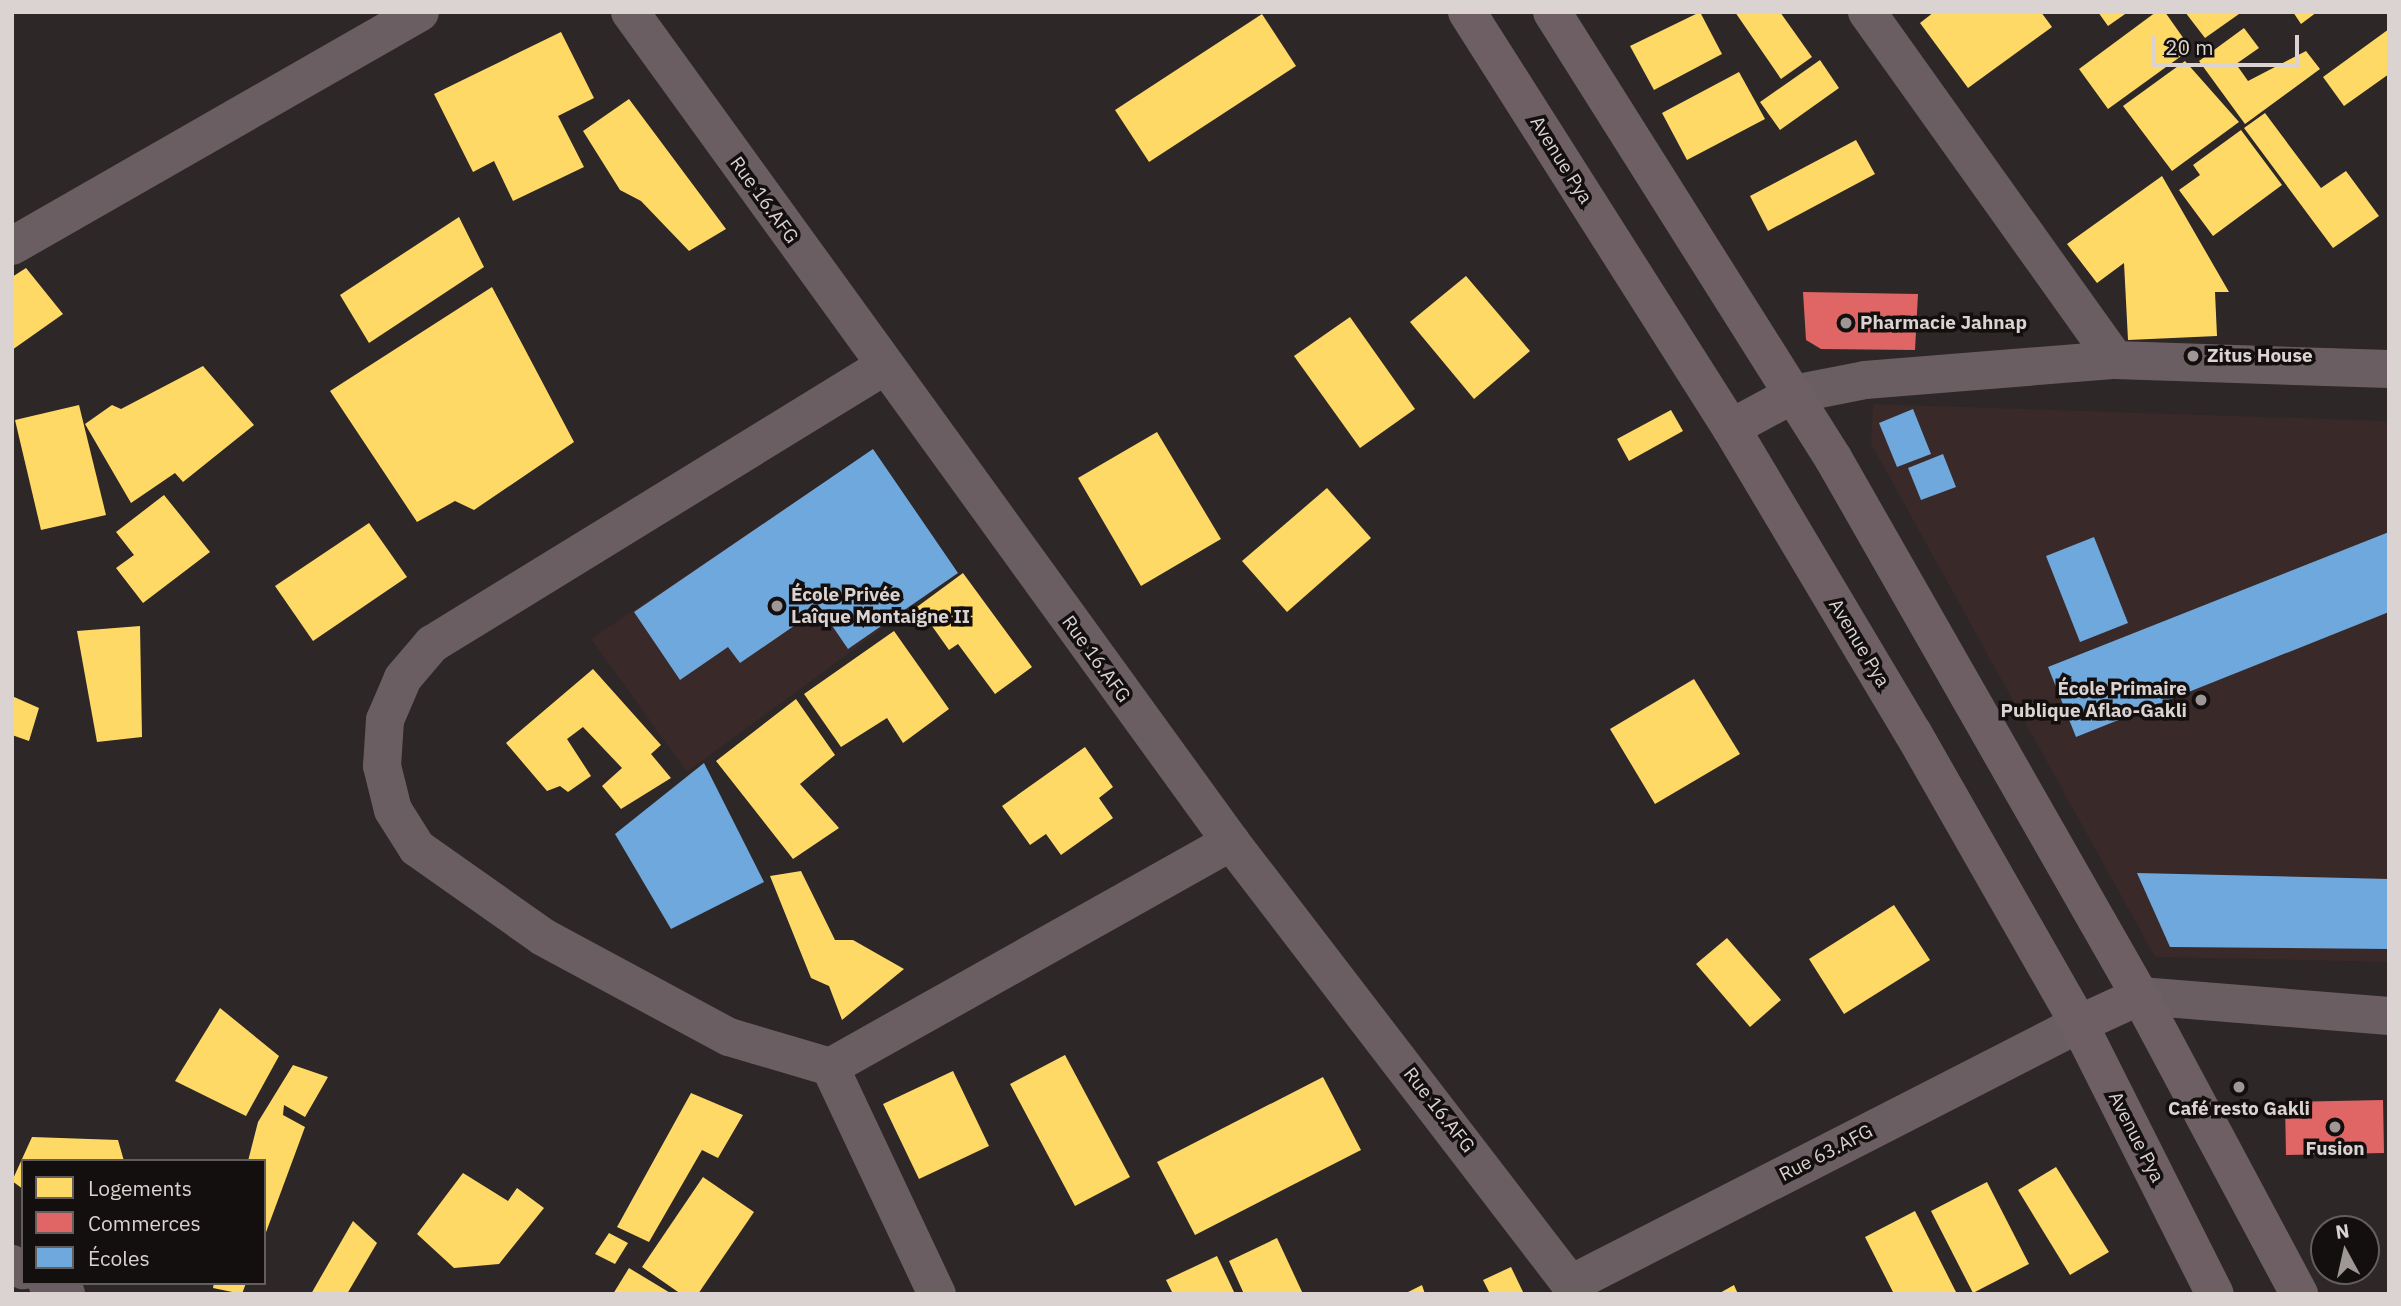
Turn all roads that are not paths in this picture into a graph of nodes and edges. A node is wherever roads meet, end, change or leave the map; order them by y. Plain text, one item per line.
1 (420, 12) edge
2 (630, 12) edge
3 (1467, 12) edge
4 (1552, 12) edge
5 (1867, 12) edge
6 (12, 246) edge
7 (2115, 360) junction
8 (883, 367) junction
9 (2389, 369) edge
10 (1794, 394) junction
11 (1731, 428) junction
12 (1231, 842) junction
13 (2140, 996) junction
14 (2389, 1016) edge
15 (2079, 1024) junction
16 (830, 1067) junction
17 (50, 1285) edge
18 (1575, 1288) edge
19 (66, 1294) edge
20 (937, 1294) edge
21 (2215, 1294) edge
22 (2299, 1294) edge

1 - 6 street
2 - 8 street, Rue 16.AFG
3 - 11 main road, Avenue Pya
4 - 10 main road
5 - 7 street
7 - 9 street
7 - 10 street
8 - 12 street, Rue 16.AFG
8 - 16 street
10 - 11 main road
10 - 13 main road
11 - 15 main road, Avenue Pya
12 - 16 street
12 - 18 street, Rue 16.AFG
13 - 14 street
13 - 15 main road
13 - 22 main road
15 - 18 street, Rue 63.AFG
15 - 21 main road, Avenue Pya
16 - 20 street
17 - 19 street

